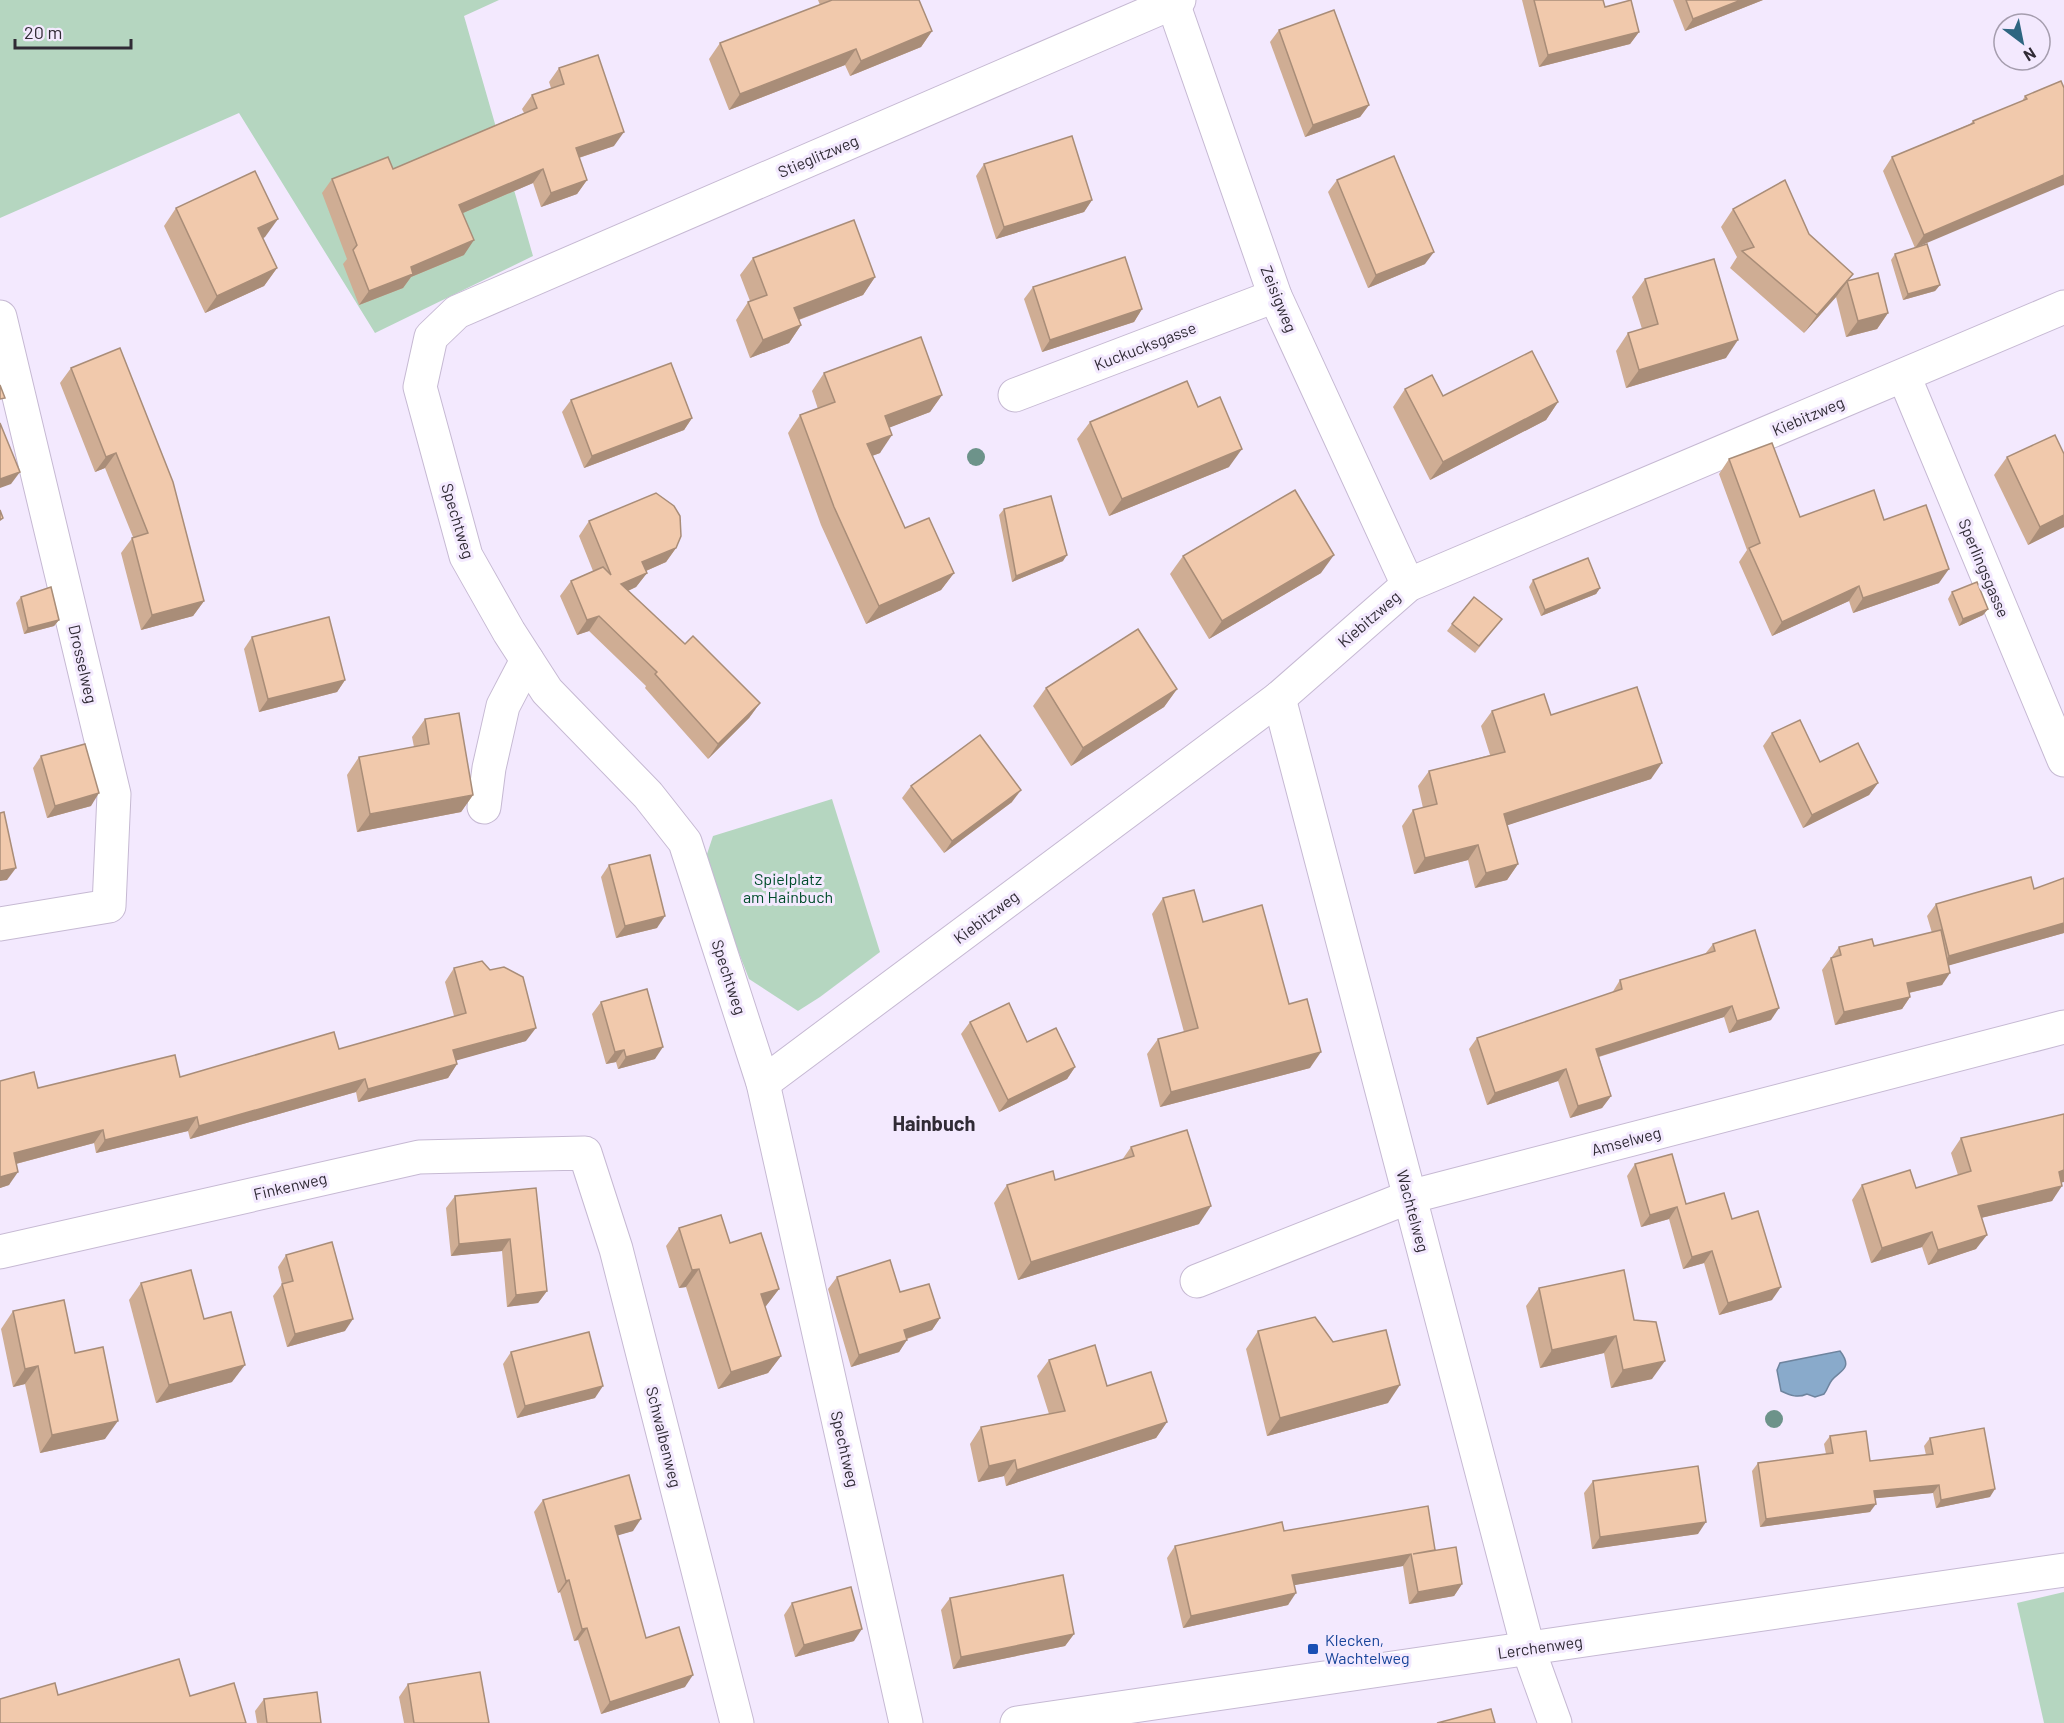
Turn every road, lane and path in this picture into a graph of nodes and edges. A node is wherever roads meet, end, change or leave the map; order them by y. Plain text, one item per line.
1 (1176, 1) edge
2 (1275, 296) junction
3 (2064, 308) edge
4 (457, 312) joint
5 (0, 316) edge
6 (1904, 375) junction
7 (1016, 395) dead end
8 (1408, 585) junction
9 (527, 660) junction
10 (1279, 698) junction
11 (2064, 760) edge
12 (484, 807) dead end
13 (0, 924) edge
14 (2064, 1027) edge
15 (763, 1083) junction
16 (585, 1153) joint
17 (1409, 1197) junction
18 (0, 1252) edge
19 (1197, 1281) dead end
20 (2064, 1570) edge
21 (1528, 1648) junction
22 (737, 1723) edge
23 (906, 1723) edge
24 (1017, 1723) edge
25 (1555, 1723) edge

1 - 2 street, Zeisigweg
1 - 4 street, Stieglitzweg
2 - 7 street, Kuckucksgasse
2 - 8 street, Zeisigweg
3 - 6 street, Kiebitzweg
4 - 9 street, Spechtweg
5 - 13 street, Drosselweg
6 - 8 street, Kiebitzweg
6 - 11 street, Sperlingsgasse
8 - 10 street, Kiebitzweg
9 - 12 street
9 - 15 street, Spechtweg
10 - 15 street, Kiebitzweg
10 - 17 street, Wachtelweg
14 - 17 street, Amselweg
15 - 23 street, Spechtweg
16 - 18 street, Finkenweg
16 - 22 street, Schwalbenweg
17 - 19 street, Amselweg
17 - 21 street, Wachtelweg
20 - 21 street, Lerchenweg
21 - 24 street, Lerchenweg
21 - 25 street, Wachtelweg

